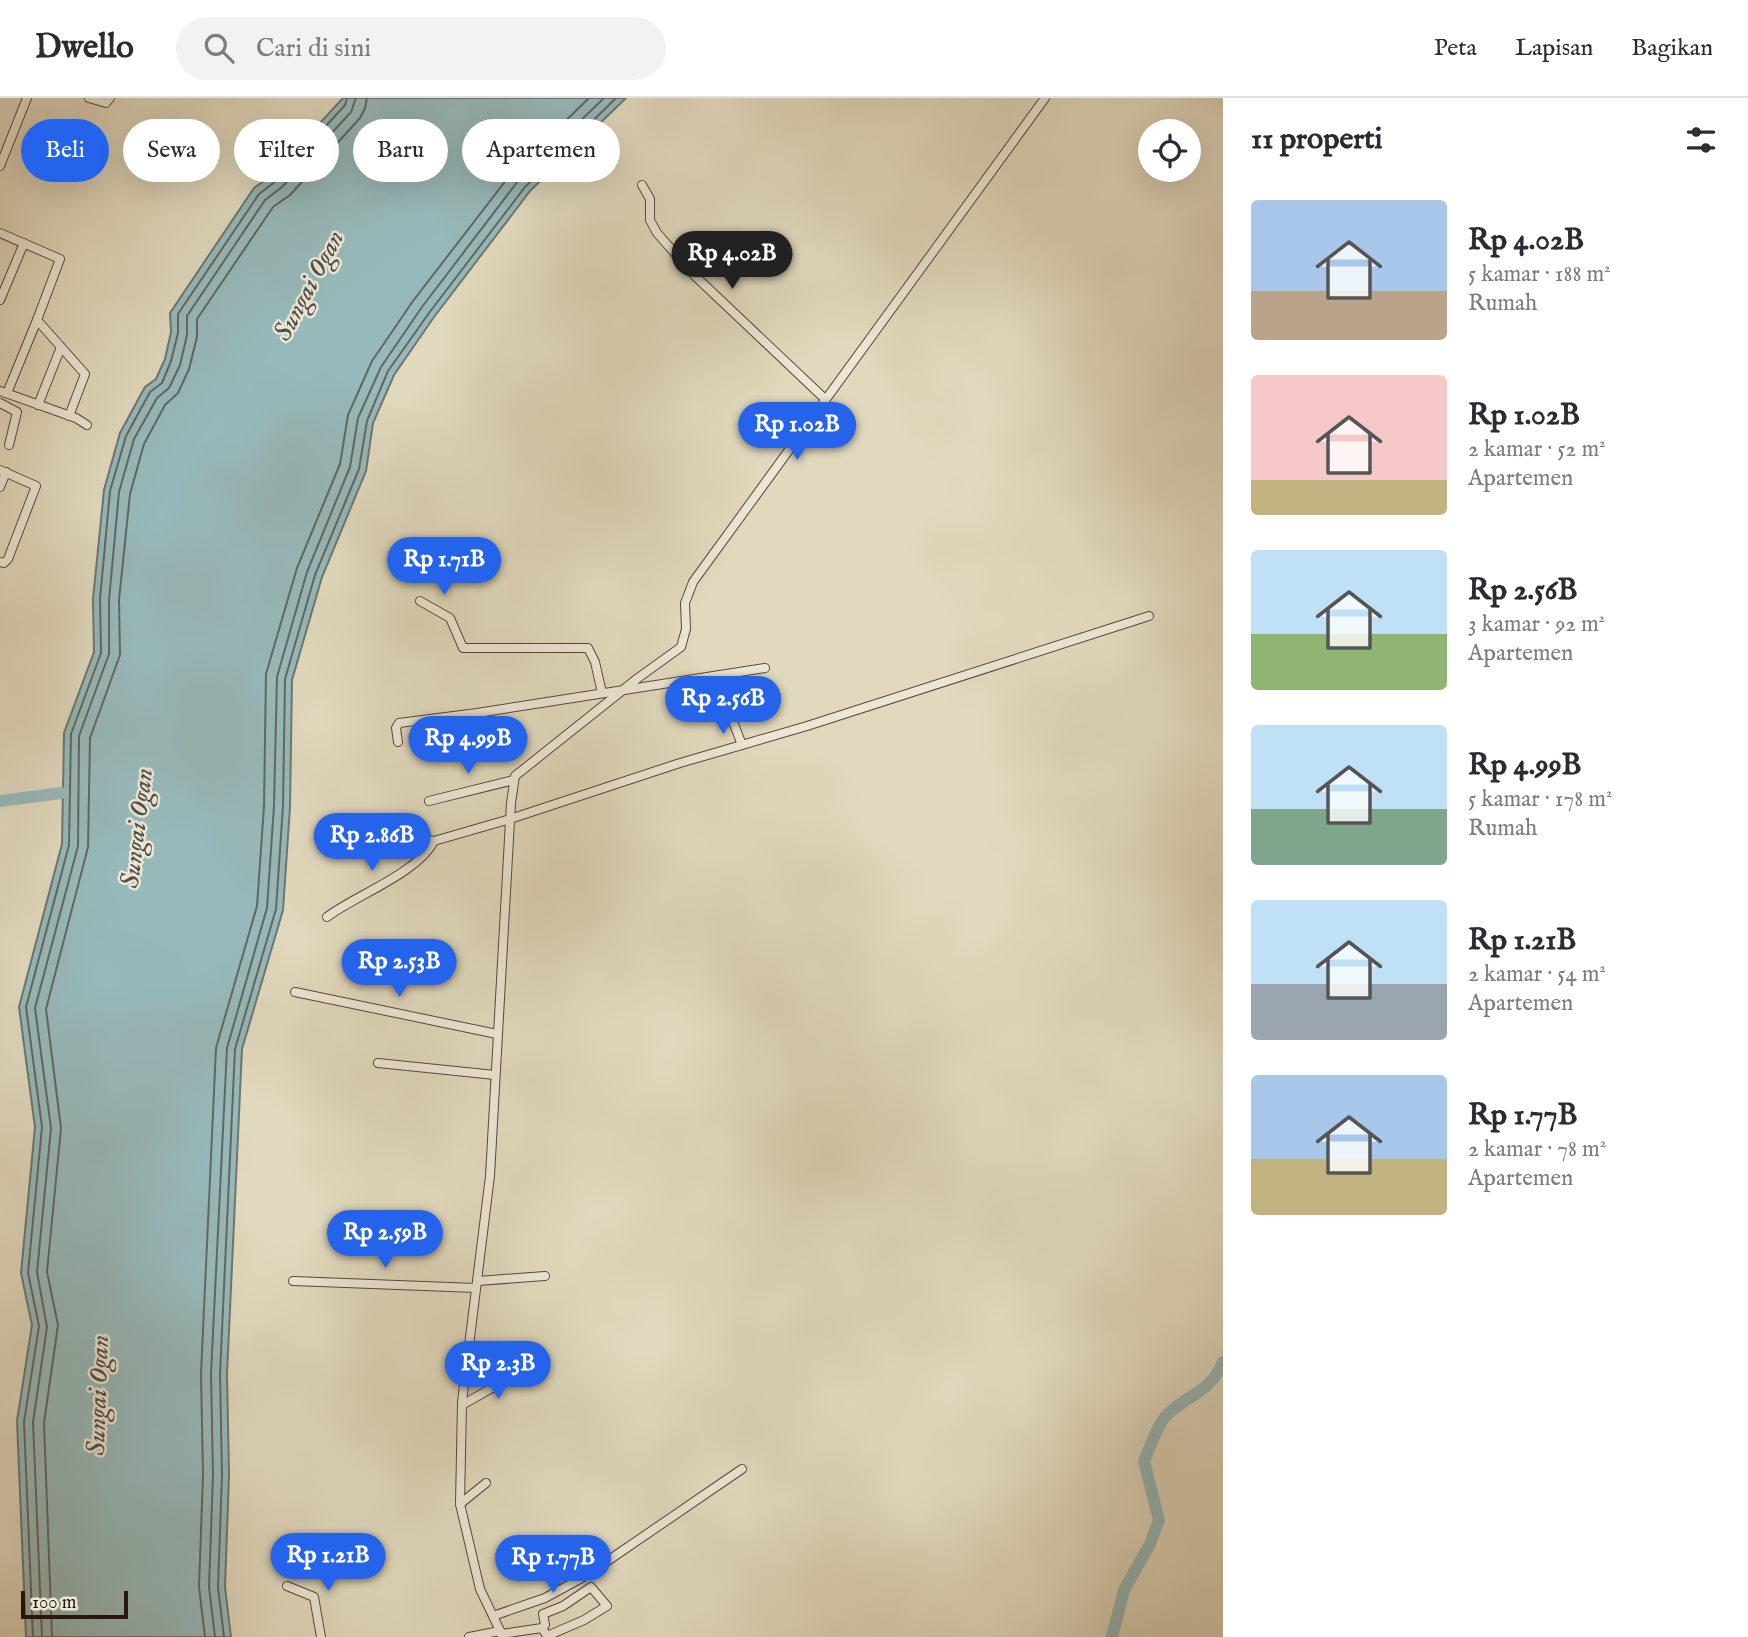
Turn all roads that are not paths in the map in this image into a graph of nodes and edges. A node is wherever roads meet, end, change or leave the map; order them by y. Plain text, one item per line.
1 (27, 98) edge
2 (89, 98) edge
3 (110, 98) edge
4 (1045, 98) edge
5 (0, 166) edge
6 (642, 185) dead end
7 (0, 233) edge
8 (24, 243) junction
9 (0, 300) edge
10 (37, 320) junction
11 (61, 347) junction
12 (3, 392) edge
13 (825, 399) junction
14 (0, 403) edge
15 (38, 405) junction
16 (69, 416) junction
17 (87, 425) dead end
18 (9, 445) dead end
19 (3, 471) edge
20 (0, 487) edge
21 (0, 562) edge
22 (420, 601) dead end
23 (1149, 616) dead end
24 (765, 668) dead end
25 (623, 690) junction
26 (602, 693) junction
27 (727, 706) dead end
28 (398, 742) dead end
29 (741, 743) junction
30 (513, 782) junction
31 (429, 801) dead end
32 (510, 819) junction
33 (434, 841) junction
34 (327, 845) dead end
35 (327, 917) dead end
36 (295, 992) dead end
37 (497, 1034) junction
38 (378, 1063) dead end
39 (495, 1075) junction
40 (545, 1276) dead end
41 (293, 1281) dead end
42 (477, 1284) junction
43 (520, 1371) dead end
44 (461, 1405) junction
45 (742, 1469) dead end
46 (485, 1483) dead end
47 (460, 1504) junction
48 (287, 1586) dead end
49 (493, 1616) junction
50 (542, 1628) junction
51 (501, 1634) edge
52 (321, 1637) edge
53 (469, 1637) edge

1 - 5 street
2 - 3 street
4 - 13 street
6 - 13 street
7 - 8 street
8 - 9 street
8 - 10 street
10 - 11 street
10 - 12 street
11 - 15 street
11 - 16 street
12 - 15 street
13 - 25 street
14 - 18 street
15 - 16 street
16 - 17 street
19 - 20 street
19 - 21 street
22 - 26 street
23 - 29 street
24 - 25 street
25 - 26 street
25 - 30 street
26 - 28 street
27 - 29 street
29 - 32 street
30 - 31 street
30 - 32 street
32 - 33 street
32 - 37 street
33 - 34 street
33 - 35 street
36 - 37 street
37 - 39 street
38 - 39 street
39 - 42 street
40 - 42 street
41 - 42 street
42 - 44 street
43 - 44 street
44 - 47 street
45 - 49 street
46 - 47 street
47 - 49 street
48 - 52 street
49 - 51 street
50 - 50 street
50 - 51 street
51 - 53 street

